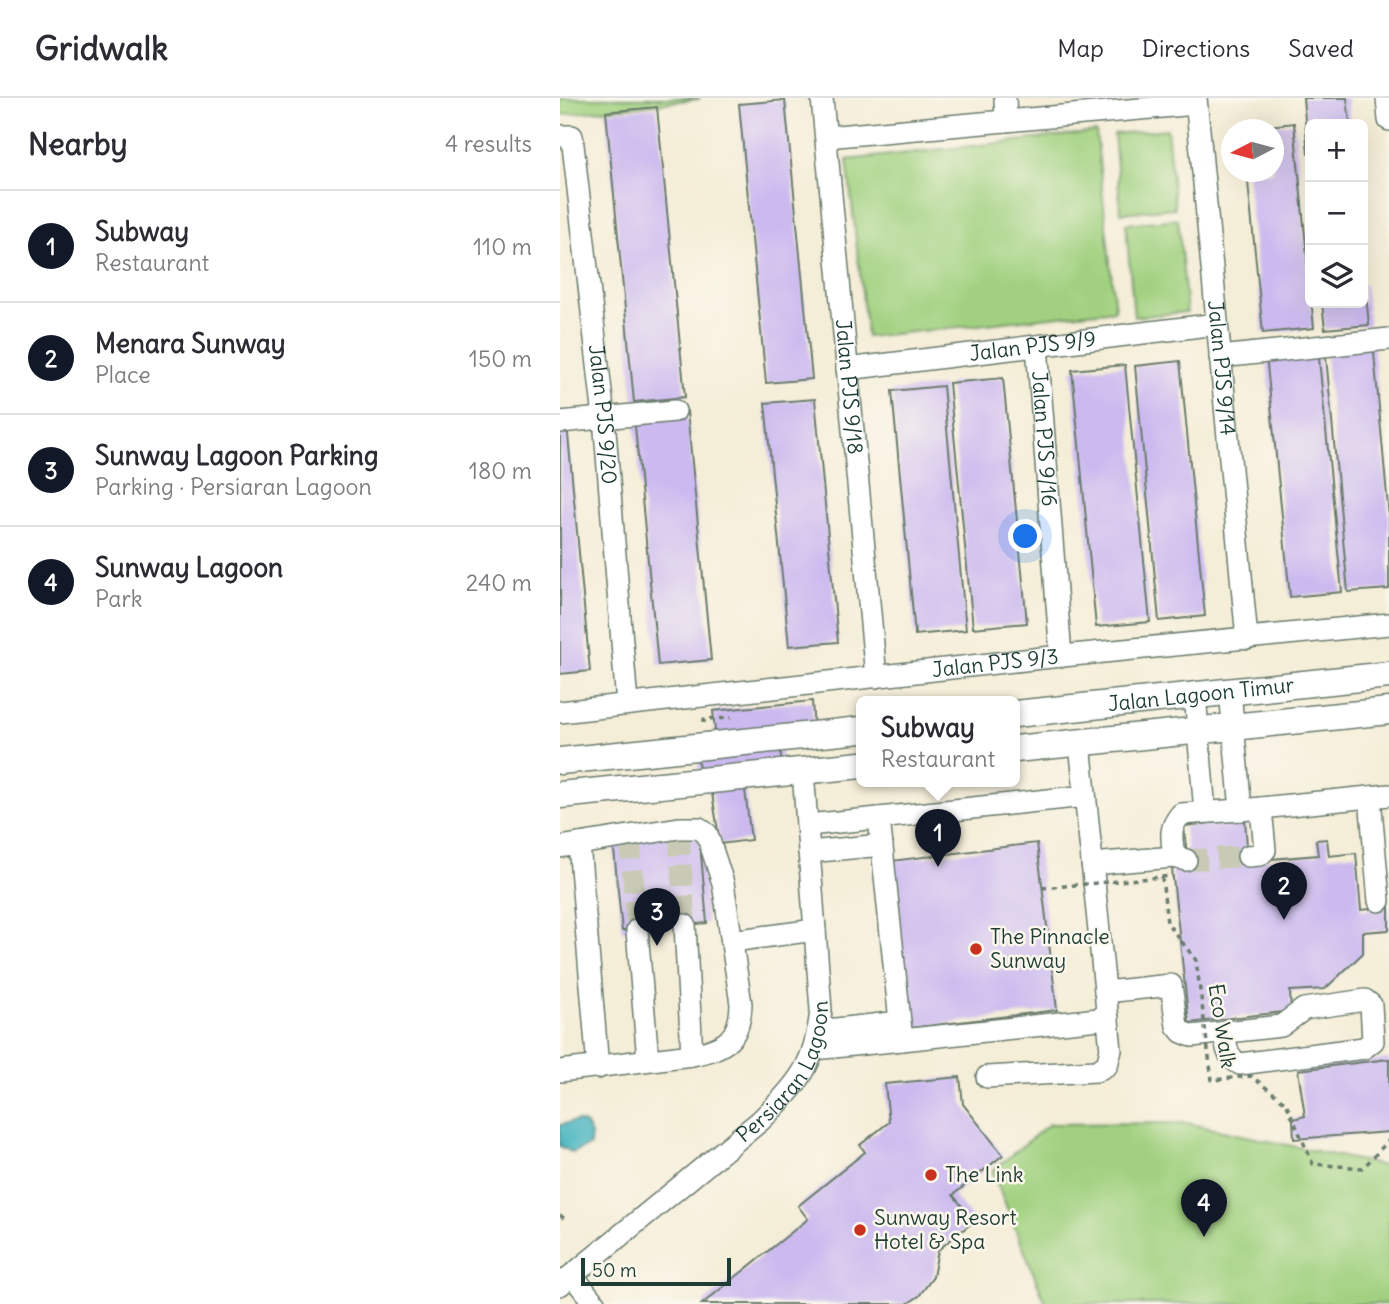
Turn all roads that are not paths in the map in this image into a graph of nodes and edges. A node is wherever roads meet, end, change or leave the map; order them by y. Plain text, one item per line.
1 (822, 98) edge
2 (1005, 98) edge
3 (1387, 98) edge
4 (1196, 101) edge
5 (1389, 120) edge
6 (1006, 121) junction
7 (560, 136) edge
8 (826, 136) junction
9 (1217, 324) junction
10 (1389, 339) edge
11 (1037, 346) junction
12 (1220, 357) junction
13 (847, 369) junction
14 (675, 411) dead end
15 (604, 418) junction
16 (560, 422) edge
17 (1389, 624) edge
18 (1247, 639) junction
19 (1061, 656) junction
20 (1389, 675) edge
21 (876, 677) junction
22 (1230, 691) junction
23 (1195, 695) junction
24 (627, 704) junction
25 (1076, 708) junction
26 (1389, 711) edge
27 (560, 712) edge
28 (1020, 714) edge
29 (1233, 727) junction
30 (1199, 730) junction
31 (856, 731) edge
32 (1080, 743) junction
33 (1020, 749) edge
34 (560, 761) edge
35 (856, 766) edge
36 (803, 771) junction
37 (560, 795) edge
38 (1085, 796) junction
39 (1380, 796) edge
40 (1251, 809) junction
41 (1205, 812) junction
42 (879, 818) junction
43 (807, 825) junction
44 (882, 845) junction
45 (569, 846) edge
46 (809, 852) junction
47 (1248, 856) dead end
48 (1092, 864) junction
49 (1379, 901) dead end
50 (685, 925) tunnel mouth
51 (637, 930) tunnel mouth
52 (815, 930) junction
53 (732, 941) junction
54 (1105, 992) junction
55 (1108, 1018) junction
56 (901, 1031) junction
57 (1225, 1032) junction
58 (816, 1040) junction
59 (692, 1055) junction
60 (648, 1060) junction
61 (598, 1068) junction
62 (560, 1071) edge
63 (987, 1077) dead end
64 (566, 1280) edge
65 (596, 1304) edge

1 - 8 street, Jalan PJS 9/18
2 - 6 street
3 - 5 street
4 - 6 street
4 - 9 street, Jalan PJS 9/14
6 - 8 street
7 - 15 street, Jalan PJS 9/20
8 - 13 street, Jalan PJS 9/18
9 - 11 street, Jalan PJS 9/9
9 - 12 street, Jalan PJS 9/14
10 - 12 street
11 - 13 street, Jalan PJS 9/9
11 - 19 street, Jalan PJS 9/16
12 - 18 street, Jalan PJS 9/14
13 - 21 street, Jalan PJS 9/18
14 - 15 street
15 - 16 street
15 - 24 street, Jalan PJS 9/20
17 - 18 street, Jalan PJS 9/3
18 - 19 street, Jalan PJS 9/3
19 - 21 street, Jalan PJS 9/3
20 - 22 main road, Jalan Lagoon Timur
21 - 24 street, Jalan PJS 9/3
22 - 23 main road, Jalan Lagoon Timur
22 - 29 street
23 - 25 main road, Jalan Lagoon Timur
23 - 30 street
24 - 27 street, Jalan PJS 9/3
25 - 28 main road, Jalan Lagoon Timur
25 - 32 main road
26 - 29 main road, Jalan Lagoon Timur
29 - 30 main road, Jalan Lagoon Timur
29 - 40 street
30 - 32 main road, Jalan Lagoon Timur
30 - 41 street
31 - 34 main road
32 - 33 main road, Jalan Lagoon Timur
32 - 38 street
35 - 36 main road
36 - 37 main road
36 - 43 street, Persiaran Lagoon
38 - 42 street
38 - 48 street
39 - 40 street
39 - 49 street
40 - 41 street
40 - 47 street
41 - 48 street
42 - 43 street
42 - 44 street
43 - 46 street, Persiaran Lagoon
44 - 46 street
44 - 56 street
45 - 53 street
45 - 61 street
46 - 52 street, Persiaran Lagoon
48 - 54 street
50 - 59 street
51 - 60 street
52 - 53 street
52 - 58 street, Persiaran Lagoon
53 - 59 street
54 - 55 street
54 - 57 street
55 - 56 street
55 - 63 street
56 - 58 street
57 - 57 street
58 - 64 street, Persiaran Lagoon
59 - 60 street
60 - 61 street
61 - 62 street
64 - 65 street

